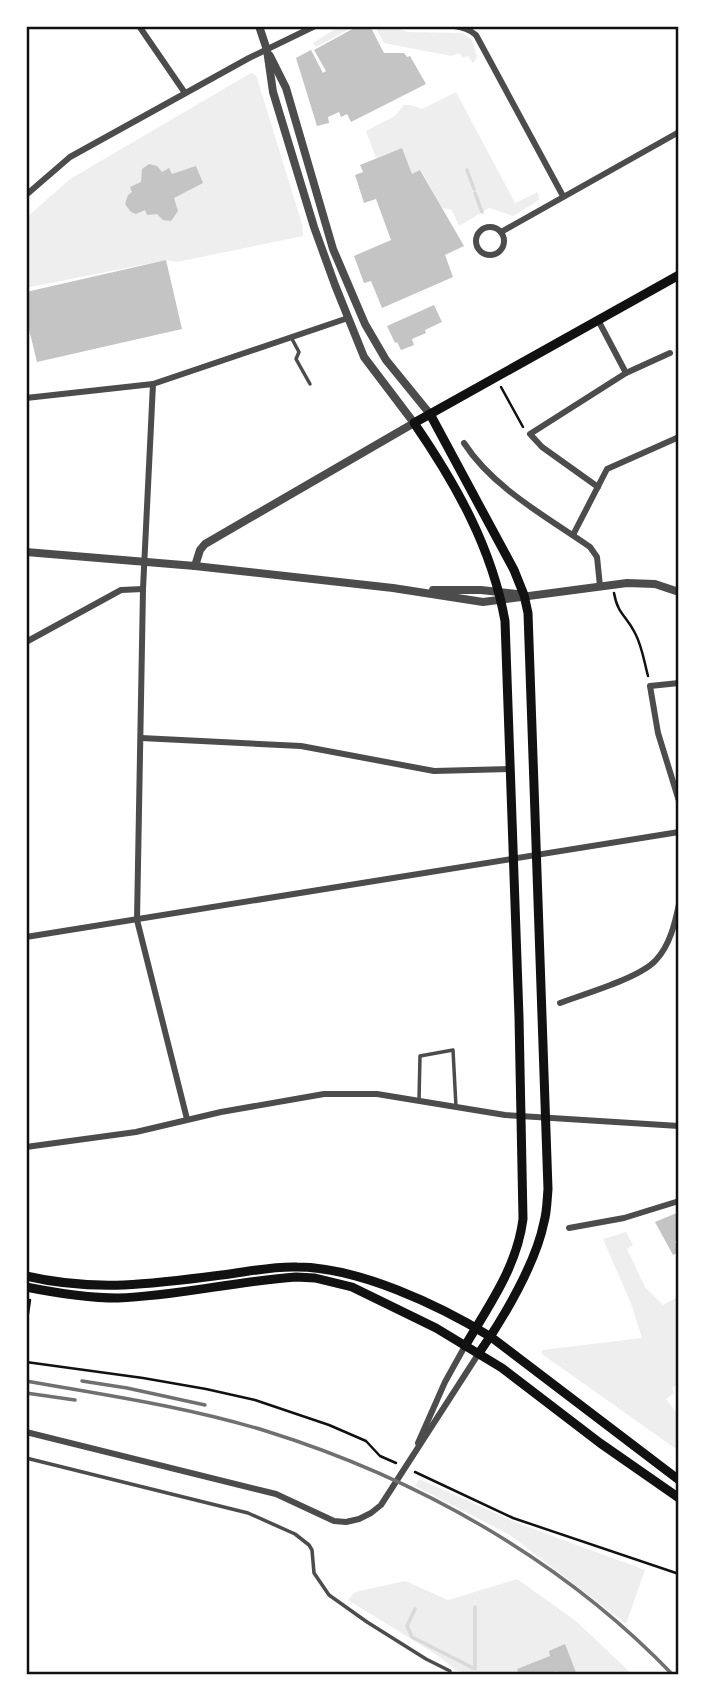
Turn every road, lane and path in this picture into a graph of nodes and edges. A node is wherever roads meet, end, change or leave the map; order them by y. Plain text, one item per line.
1 (139, 26) edge
2 (260, 26) edge
3 (315, 26) edge
4 (408, 26) edge
5 (267, 50) junction
6 (185, 93) junction
7 (679, 132) edge
8 (26, 195) edge
9 (563, 197) junction
10 (501, 232) junction
11 (679, 275) edge
12 (348, 318) junction
13 (598, 320) junction
14 (292, 338) junction
15 (670, 353) dead end
16 (626, 373) junction
17 (496, 378) junction
18 (153, 384) junction
19 (310, 384) dead end
20 (26, 398) edge
21 (430, 414) junction
22 (414, 423) junction
23 (530, 434) junction
24 (679, 437) edge
25 (464, 443) dead end
26 (598, 487) junction
27 (573, 535) junction
28 (26, 552) edge
29 (144, 562) junction
30 (195, 566) junction
31 (613, 584) junction
32 (600, 586) junction
33 (143, 589) junction
34 (679, 592) edge
35 (524, 595) junction
36 (500, 596) junction
37 (26, 642) edge
38 (679, 683) edge
39 (650, 686) junction
40 (141, 738) junction
41 (511, 769) junction
42 (679, 801) edge
43 (679, 832) edge
44 (536, 855) junction
45 (514, 858) junction
46 (679, 904) edge
47 (137, 920) junction
48 (26, 937) edge
49 (560, 1003) dead end
50 (419, 1100) junction
51 (456, 1107) junction
52 (521, 1116) junction
53 (546, 1118) junction
54 (187, 1119) junction
55 (679, 1126) edge
56 (26, 1147) edge
57 (679, 1200) edge
58 (569, 1228) dead end
59 (26, 1276) edge
60 (29, 1287) edge
61 (26, 1327) edge
62 (476, 1328) junction
63 (491, 1337) junction
64 (465, 1346) junction
65 (479, 1353) junction
66 (26, 1362) edge
67 (26, 1432) edge
68 (417, 1448) junction
69 (26, 1458) edge
70 (401, 1465) dead end
71 (412, 1470) dead end
72 (679, 1480) edge
73 (679, 1498) edge
74 (679, 1574) edge
75 (450, 1675) edge

1 - 6 street
2 - 5 street
3 - 5 street
4 - 9 street
5 - 6 street
5 - 12 street
5 - 21 street
6 - 8 street
7 - 9 street
9 - 10 street
10 - 10 street
11 - 13 main road
12 - 14 street
12 - 22 street
13 - 16 street
13 - 17 main road
14 - 18 street
14 - 19 lane
15 - 16 street
16 - 23 street
17 - 21 main road
17 - 23 path
18 - 20 street
18 - 29 street
21 - 22 main road
21 - 35 main road
22 - 30 street
22 - 36 main road
23 - 26 street
24 - 26 street
25 - 27 street
26 - 27 street
27 - 32 street
28 - 29 street
29 - 30 street
29 - 33 street
30 - 36 street
31 - 32 street
31 - 34 street
31 - 39 path
32 - 35 street
33 - 37 street
33 - 40 street
35 - 36 street
35 - 44 main road
36 - 41 main road
38 - 39 street
39 - 42 street
40 - 41 street
40 - 47 street
41 - 45 main road
43 - 44 street
44 - 45 street
44 - 53 main road
45 - 47 street
45 - 52 main road
46 - 49 street
47 - 48 street
47 - 54 street
50 - 51 street
50 - 51 lane
50 - 54 street
51 - 52 street
52 - 53 street
52 - 62 main road
53 - 55 street
53 - 63 main road
54 - 56 street
57 - 58 street
59 - 62 main road
60 - 61 path
60 - 64 main road
62 - 63 main road
62 - 64 main road
63 - 65 main road
63 - 72 main road
64 - 65 main road
64 - 68 street
65 - 68 street
65 - 73 main road
66 - 70 path
67 - 68 street
69 - 75 lane
71 - 74 path

